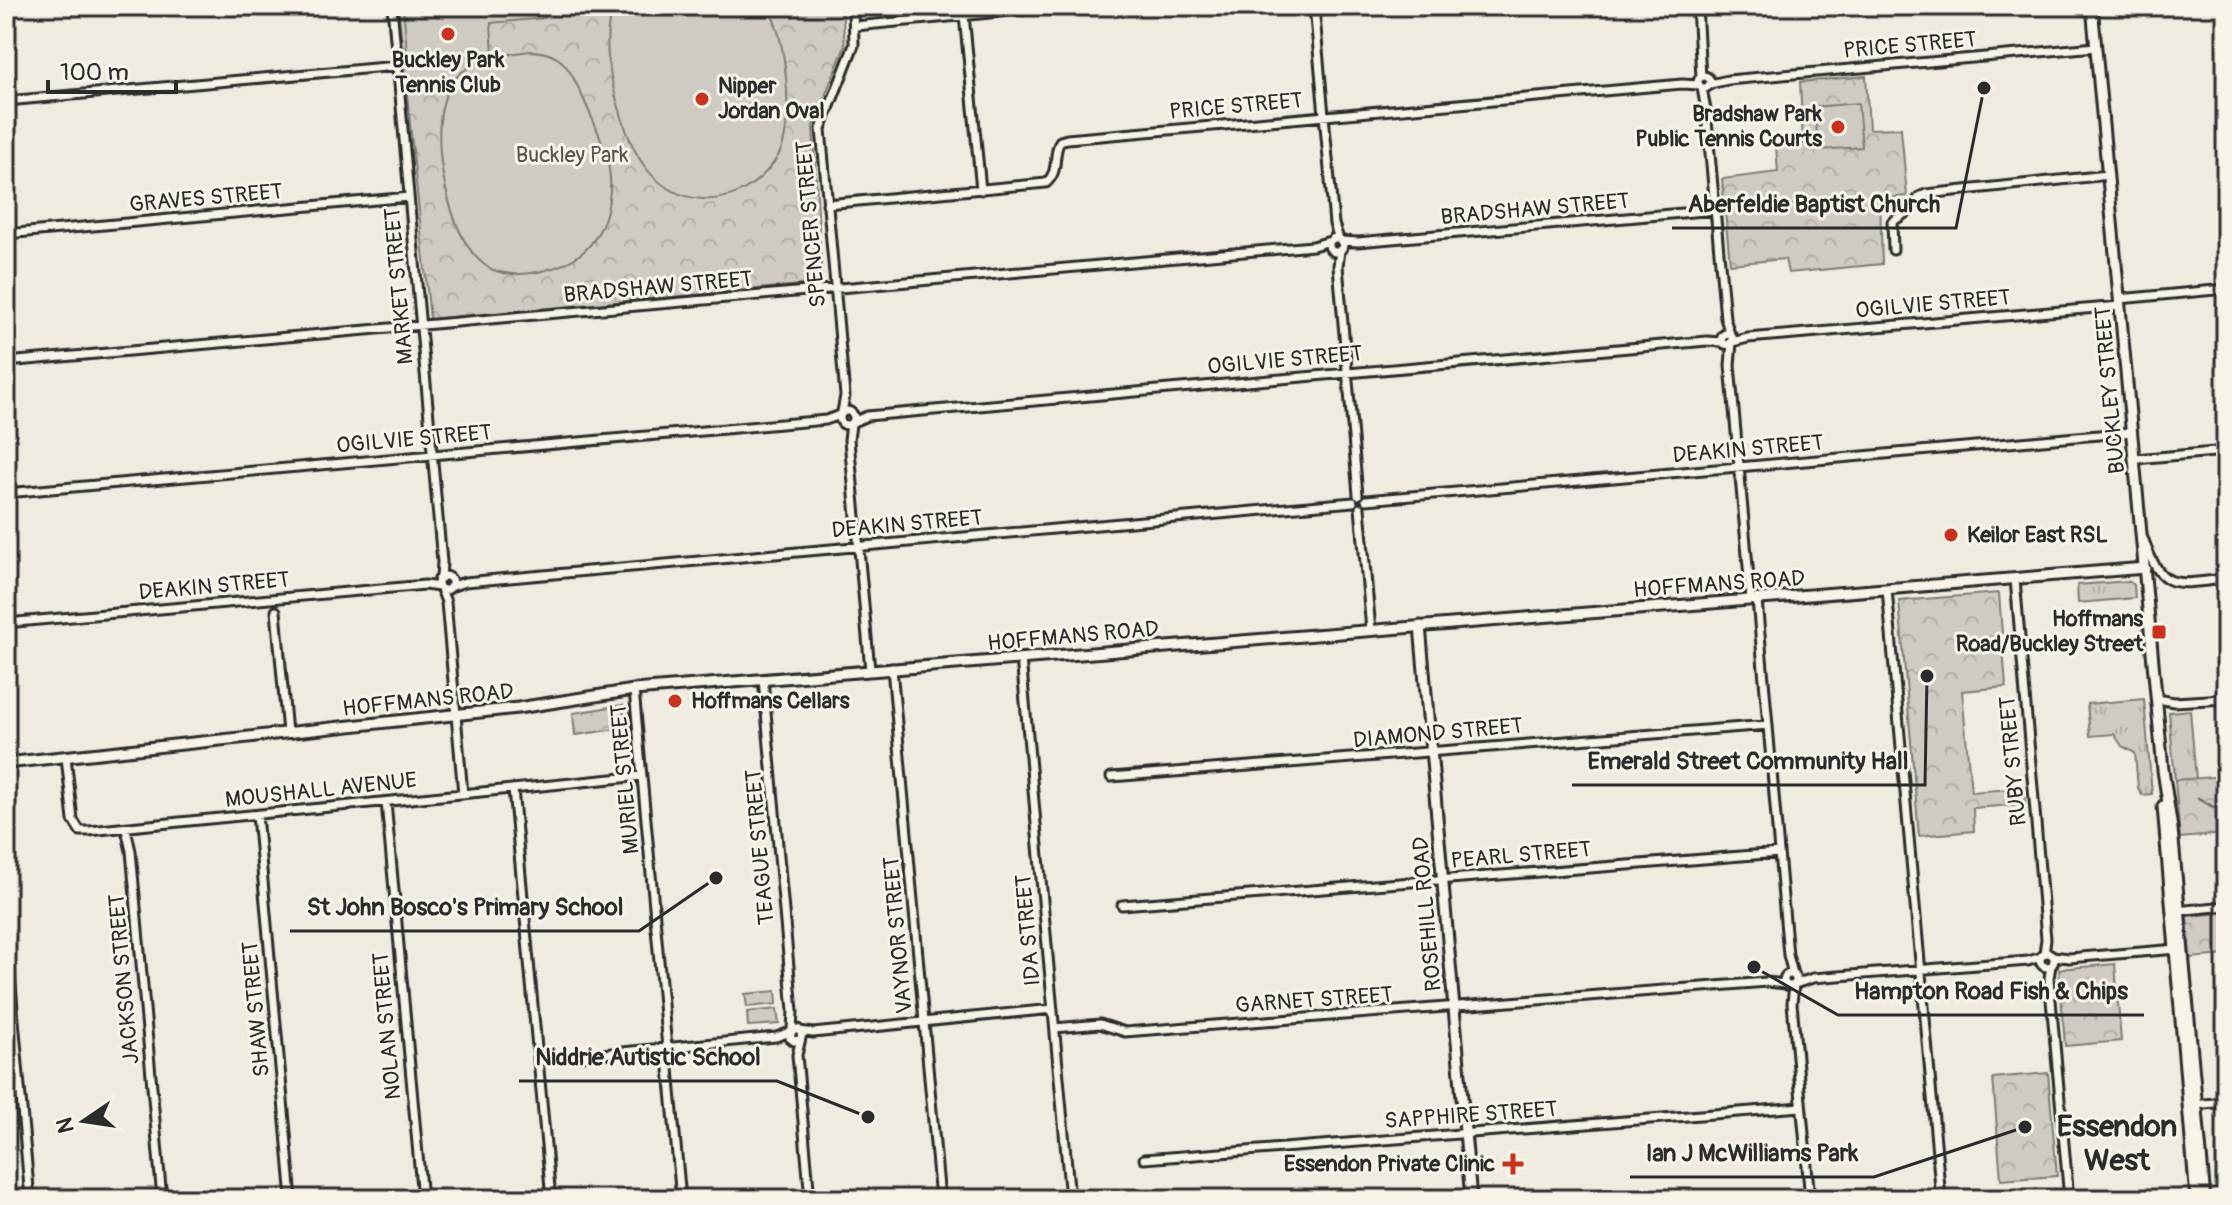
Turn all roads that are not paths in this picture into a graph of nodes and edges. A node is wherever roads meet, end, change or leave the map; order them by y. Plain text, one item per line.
1 (392, 6) edge
2 (853, 6) edge
3 (1064, 6) edge
4 (1314, 6) edge
5 (1697, 6) edge
6 (2092, 6) edge
7 (964, 15) junction
8 (855, 26) junction
9 (2096, 47) junction
10 (397, 66) junction
11 (1704, 82) junction
12 (6, 101) edge
13 (1324, 116) junction
14 (2108, 175) junction
15 (981, 190) junction
16 (409, 197) junction
17 (827, 204) junction
18 (1715, 210) junction
19 (6, 234) edge
20 (1336, 245) junction
21 (1893, 250) dead end
22 (834, 289) junction
23 (2226, 289) edge
24 (2120, 302) junction
25 (421, 327) junction
26 (1727, 339) junction
27 (6, 362) edge
28 (1347, 373) junction
29 (847, 418) junction
30 (2132, 432) junction
31 (2226, 451) edge
32 (432, 455) junction
33 (2135, 459) junction
34 (1738, 468) junction
35 (6, 493) edge
36 (1355, 498) junction
37 (1366, 500) junction
38 (1360, 508) junction
39 (2142, 534) junction
40 (858, 547) junction
41 (2145, 568) junction
42 (2015, 579) junction
43 (2226, 579) edge
44 (445, 583) junction
45 (1887, 589) junction
46 (1754, 600) junction
47 (276, 611) dead end
48 (6, 623) edge
49 (1420, 626) junction
50 (1371, 630) junction
51 (1021, 658) junction
52 (892, 668) junction
53 (870, 670) junction
54 (763, 679) junction
55 (634, 690) junction
56 (2156, 699) junction
57 (2226, 699) edge
58 (456, 715) junction
59 (1768, 725) junction
60 (287, 733) junction
61 (1431, 752) junction
62 (66, 757) junction
63 (6, 763) edge
64 (642, 776) junction
65 (1111, 777) dead end
66 (513, 789) junction
67 (463, 794) junction
68 (386, 802) junction
69 (257, 815) junction
70 (129, 829) junction
71 (1779, 853) junction
72 (1442, 880) junction
73 (1122, 905) dead end
74 (2226, 906) edge
75 (2175, 911) junction
76 (6, 930) edge
77 (2178, 949) junction
78 (2047, 960) junction
79 (1921, 969) junction
80 (1790, 980) junction
81 (1454, 1007) junction
82 (1053, 1009) junction
83 (924, 1022) junction
84 (1055, 1028) junction
85 (795, 1035) junction
86 (667, 1047) junction
87 (540, 1060) junction
88 (2226, 1102) edge
89 (2192, 1106) junction
90 (1801, 1107) junction
91 (1465, 1133) junction
92 (1144, 1159) dead end
93 (30, 1199) edge
94 (162, 1199) edge
95 (292, 1199) edge
96 (422, 1199) edge
97 (551, 1199) edge
98 (681, 1199) edge
99 (810, 1199) edge
100 (940, 1199) edge
101 (1070, 1199) edge
102 (1471, 1199) edge
103 (1810, 1199) edge
104 (1941, 1199) edge
105 (2069, 1199) edge
106 (2196, 1199) edge
107 (2205, 1199) edge

1 - 10 street, MARKET STREET
2 - 8 street, SPENCER STREET
3 - 7 street
4 - 13 street
5 - 11 street
6 - 9 main road, BUCKLEY STREET
7 - 8 street
7 - 15 street
8 - 17 street, SPENCER STREET
9 - 11 street, PRICE STREET
9 - 14 main road, BUCKLEY STREET
10 - 12 street
10 - 16 street, MARKET STREET
11 - 13 street, PRICE STREET
11 - 18 street
13 - 15 street, PRICE STREET
13 - 20 street
14 - 21 street
14 - 24 main road, BUCKLEY STREET
15 - 17 street, PRICE STREET
16 - 19 street, GRAVES STREET
16 - 25 street, MARKET STREET
17 - 22 street, SPENCER STREET
18 - 20 street, BRADSHAW STREET
18 - 26 street
20 - 22 street, BRADSHAW STREET
20 - 28 street
22 - 25 street, BRADSHAW STREET
22 - 29 street, SPENCER STREET
23 - 24 street, OGILVIE STREET
24 - 26 street, OGILVIE STREET
24 - 30 main road, BUCKLEY STREET
25 - 27 street, BRADSHAW STREET
25 - 32 street, MARKET STREET
26 - 28 street, OGILVIE STREET
26 - 34 street
28 - 29 street, OGILVIE STREET
28 - 36 street
29 - 32 street, OGILVIE STREET
29 - 40 street, SPENCER STREET
30 - 33 main road, BUCKLEY STREET
30 - 34 street, DEAKIN STREET
31 - 33 street
32 - 35 street, OGILVIE STREET
32 - 44 street, MARKET STREET
33 - 39 main road, BUCKLEY STREET
34 - 37 street, DEAKIN STREET
34 - 46 street
36 - 37 street
36 - 38 street
36 - 40 street, DEAKIN STREET
37 - 38 street
38 - 50 street
39 - 41 main road, BUCKLEY STREET
39 - 43 street
40 - 44 street, DEAKIN STREET
40 - 53 street, SPENCER STREET
41 - 42 main road, HOFFMANS ROAD
41 - 56 main road, BUCKLEY STREET
42 - 45 main road, HOFFMANS ROAD
42 - 78 street, RUBY STREET
44 - 48 street, DEAKIN STREET
44 - 58 street, MARKET STREET
45 - 46 main road, HOFFMANS ROAD
45 - 79 street
46 - 49 main road, HOFFMANS ROAD
46 - 59 street
47 - 60 street
49 - 50 main road, HOFFMANS ROAD
49 - 61 main road, ROSEHILL ROAD
50 - 51 main road, HOFFMANS ROAD
51 - 52 main road, HOFFMANS ROAD
51 - 82 street, IDA STREET
52 - 53 main road, HOFFMANS ROAD
52 - 83 street, VAYNOR STREET
53 - 54 main road, HOFFMANS ROAD
54 - 55 main road, HOFFMANS ROAD
54 - 85 street, TEAGUE STREET
55 - 58 main road, HOFFMANS ROAD
55 - 64 street, MURIEL STREET
56 - 57 street
56 - 75 main road, BUCKLEY STREET
58 - 60 main road, HOFFMANS ROAD
58 - 67 street, MARKET STREET
59 - 61 street, DIAMOND STREET
59 - 71 street
60 - 62 main road, HOFFMANS ROAD
61 - 65 street, DIAMOND STREET
61 - 72 main road, ROSEHILL ROAD
62 - 63 main road, HOFFMANS ROAD
62 - 70 street, MOUSHALL AVENUE
64 - 66 street, MOUSHALL AVENUE
64 - 86 street, MURIEL STREET
66 - 67 street, MOUSHALL AVENUE
66 - 87 street
67 - 68 street, MOUSHALL AVENUE
68 - 69 street, MOUSHALL AVENUE
68 - 96 street, NOLAN STREET
69 - 70 street, MOUSHALL AVENUE
69 - 95 street, SHAW STREET
70 - 94 street, JACKSON STREET
71 - 72 street, PEARL STREET
71 - 80 street
72 - 73 street, PEARL STREET
72 - 81 main road, ROSEHILL ROAD
74 - 75 street
75 - 77 main road, BUCKLEY STREET
76 - 93 street
77 - 78 street, GARNET STREET
77 - 89 main road, BUCKLEY STREET
78 - 79 street, GARNET STREET
78 - 105 street, RUBY STREET
79 - 80 street, GARNET STREET
79 - 104 street
80 - 81 street, GARNET STREET
80 - 90 street
81 - 84 street, GARNET STREET
81 - 91 main road, ROSEHILL ROAD
82 - 83 street
82 - 84 street, IDA STREET
83 - 85 street
83 - 100 street, VAYNOR STREET
84 - 101 street, IDA STREET
85 - 86 street
85 - 99 street, TEAGUE STREET
86 - 87 street
86 - 98 street, MURIEL STREET
87 - 97 street
88 - 89 street
89 - 106 main road, BUCKLEY STREET
89 - 107 main road, BUCKLEY STREET
90 - 91 street, SAPPHIRE STREET
90 - 103 street
91 - 92 street, SAPPHIRE STREET
91 - 102 main road, ROSEHILL ROAD

